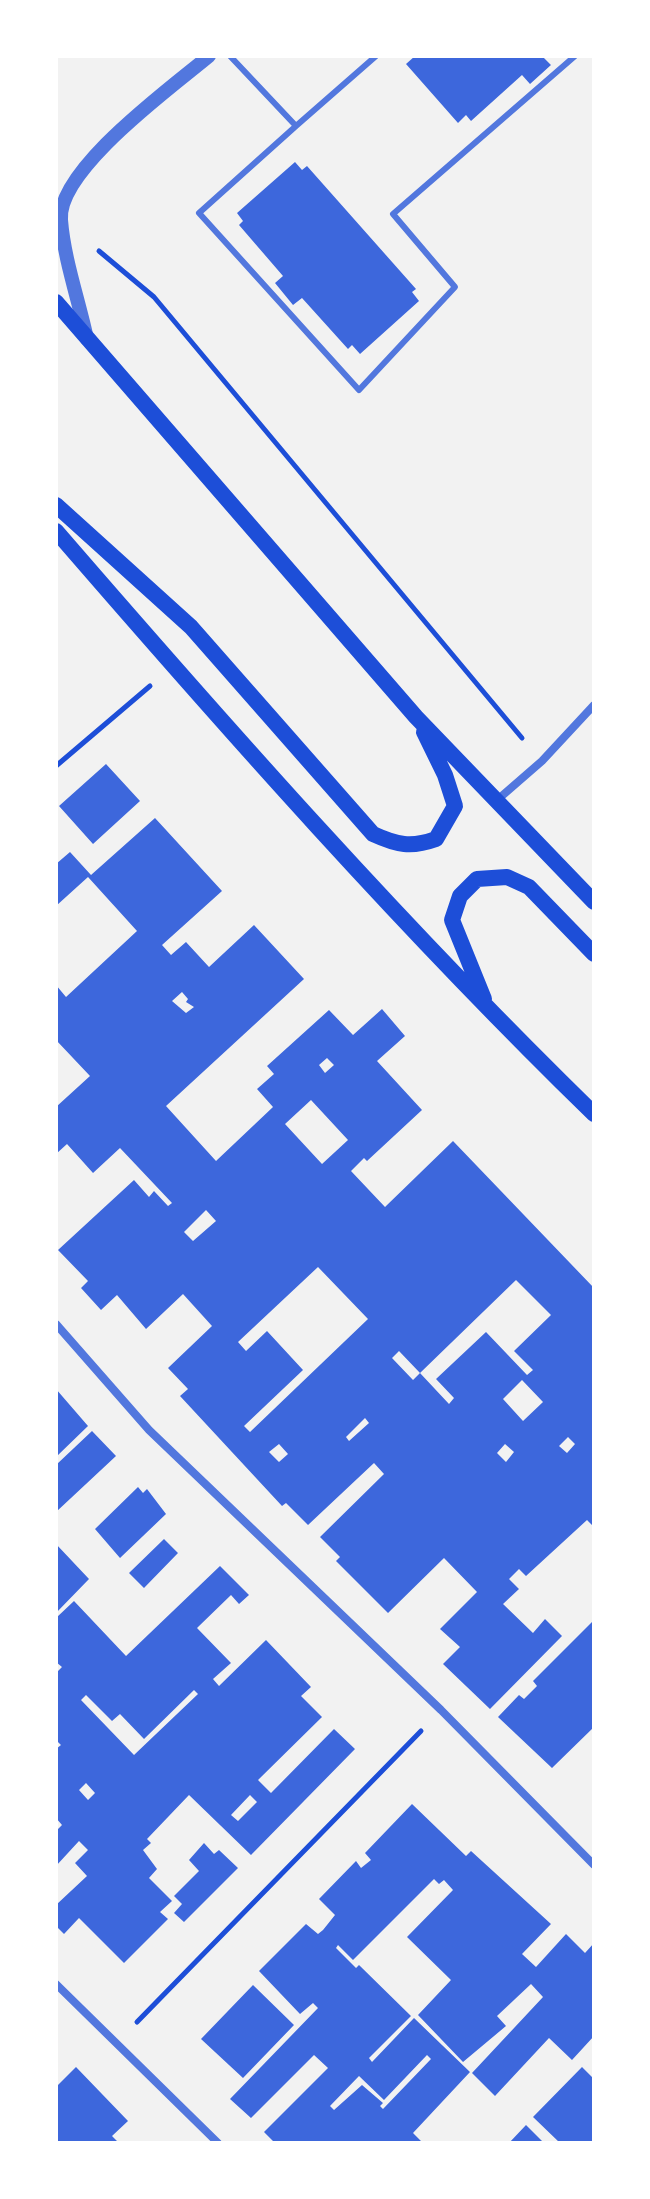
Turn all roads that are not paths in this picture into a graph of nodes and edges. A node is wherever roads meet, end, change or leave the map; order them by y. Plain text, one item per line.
1 (209, 56) edge
2 (230, 56) edge
3 (376, 56) edge
4 (575, 56) edge
5 (296, 126) junction
6 (56, 302) edge
7 (87, 340) junction
8 (56, 505) edge
9 (56, 531) edge
10 (594, 705) edge
11 (416, 717) junction
12 (495, 801) junction
13 (594, 902) edge
14 (594, 954) edge
15 (491, 1014) junction
16 (594, 1114) edge
17 (56, 1324) edge
18 (594, 1865) edge
19 (56, 1984) edge
20 (218, 2143) edge

1 - 7 street
2 - 5 lane
3 - 5 lane
4 - 5 lane
6 - 7 main road
7 - 11 main road
8 - 11 main road
9 - 15 main road
10 - 12 street
11 - 12 main road
12 - 13 main road
14 - 15 main road
15 - 16 main road
17 - 18 street
19 - 20 street

